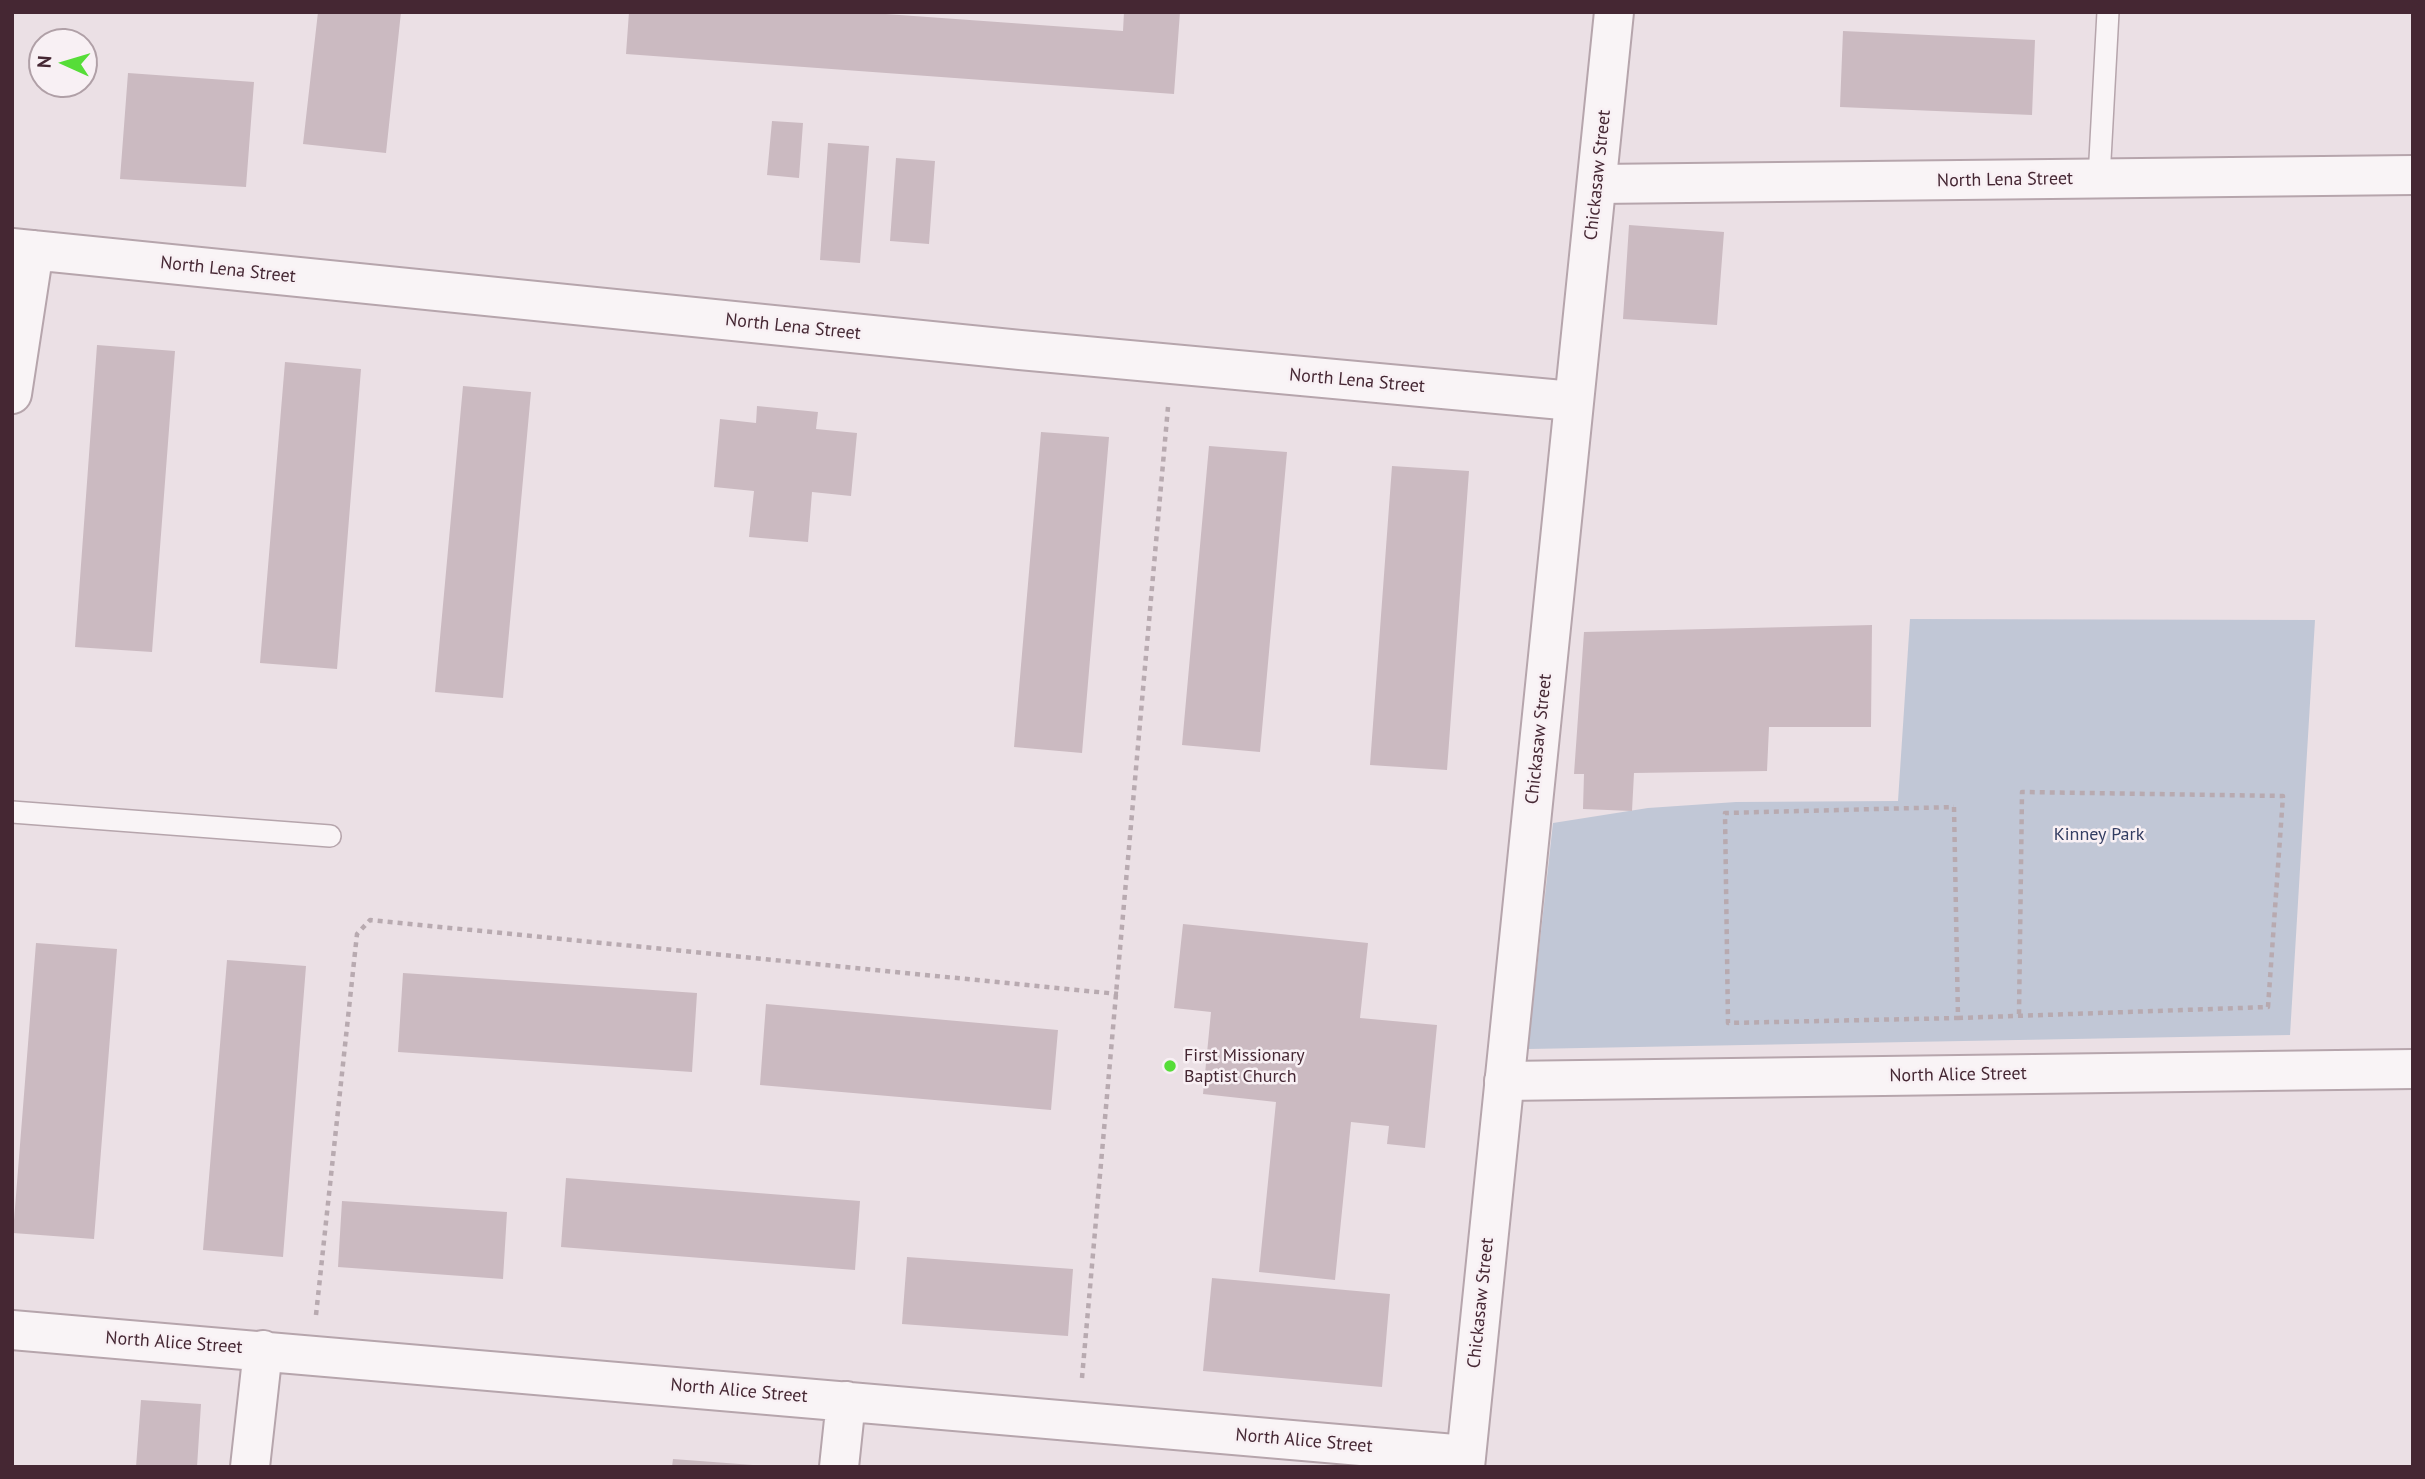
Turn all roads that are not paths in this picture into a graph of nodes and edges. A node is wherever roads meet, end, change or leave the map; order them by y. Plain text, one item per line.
1 (1615, 12) edge
2 (2108, 12) edge
3 (2413, 175) edge
4 (2099, 178) junction
5 (1597, 184) junction
6 (23, 249) edge
7 (12, 394) edge
8 (1573, 401) junction
9 (12, 812) edge
10 (330, 836) dead end
11 (2413, 1069) edge
12 (1504, 1081) junction
13 (12, 1330) edge
14 (263, 1350) junction
15 (846, 1401) junction
16 (1465, 1461) edge
17 (250, 1467) edge
18 (839, 1467) edge

1 - 5 street, Chickasaw Street
2 - 4 lane
3 - 4 street, North Lena Street
4 - 5 street, North Lena Street
5 - 8 street, Chickasaw Street
6 - 7 street
6 - 8 street, North Lena Street
8 - 12 street, Chickasaw Street
9 - 10 lane
11 - 12 street, North Alice Street
12 - 16 street, Chickasaw Street
13 - 14 street, North Alice Street
14 - 15 street, North Alice Street
14 - 17 street
15 - 16 street, North Alice Street
15 - 18 street

